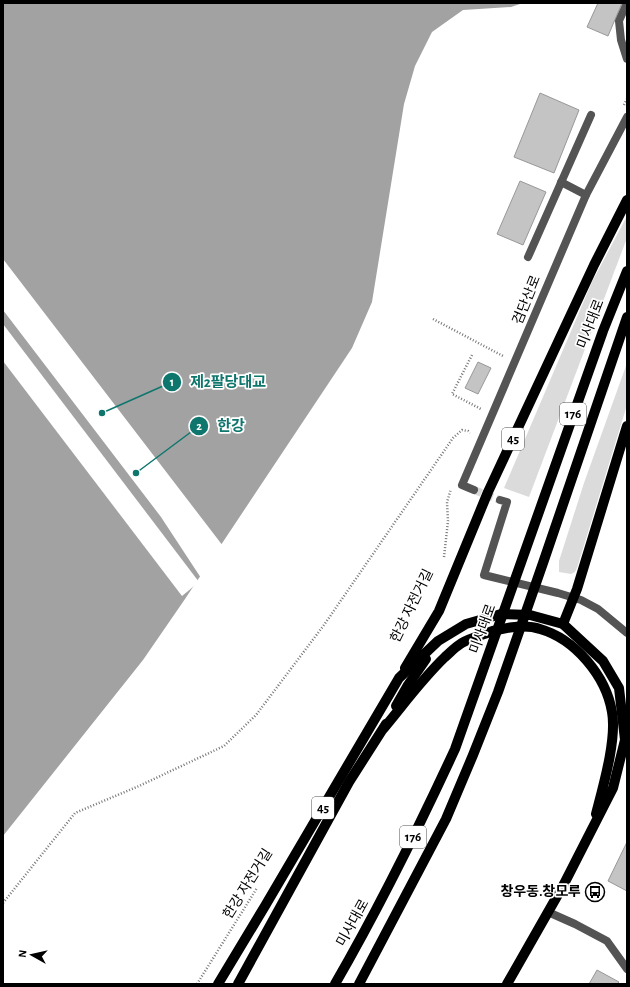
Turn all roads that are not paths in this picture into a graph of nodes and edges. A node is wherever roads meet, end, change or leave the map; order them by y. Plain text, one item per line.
1 (627, 3) edge
2 (627, 59) edge
3 (591, 115) dead end
4 (627, 117) edge
5 (561, 182) junction
6 (586, 195) junction
7 (627, 200) edge
8 (528, 257) dead end
9 (627, 271) edge
10 (627, 317) edge
11 (627, 426) edge
12 (474, 490) tunnel mouth
13 (500, 500) dead end
14 (574, 598) junction
15 (564, 624) junction
16 (627, 633) edge
17 (438, 641) junction
18 (399, 678) junction
19 (623, 687) edge
20 (384, 728) junction
21 (591, 832) junction
22 (548, 912) junction
23 (627, 969) edge
24 (218, 984) edge
25 (238, 984) edge
26 (335, 984) edge
27 (359, 984) edge
28 (507, 984) edge

1 - 2 street
3 - 5 street
4 - 6 street, 검단산로
5 - 6 street
5 - 8 street
6 - 12 street, 검단산로
7 - 18 main road, 45
9 - 26 main road, 미사대로 / 176
10 - 27 main road, 176
11 - 14 main road
13 - 14 street
14 - 15 main road
14 - 16 street
15 - 17 main road
15 - 19 main road
17 - 18 main road, 45
17 - 20 main road
18 - 24 main road, 45
19 - 21 main road
20 - 21 main road
20 - 25 main road
21 - 22 main road
22 - 23 street
22 - 28 main road

